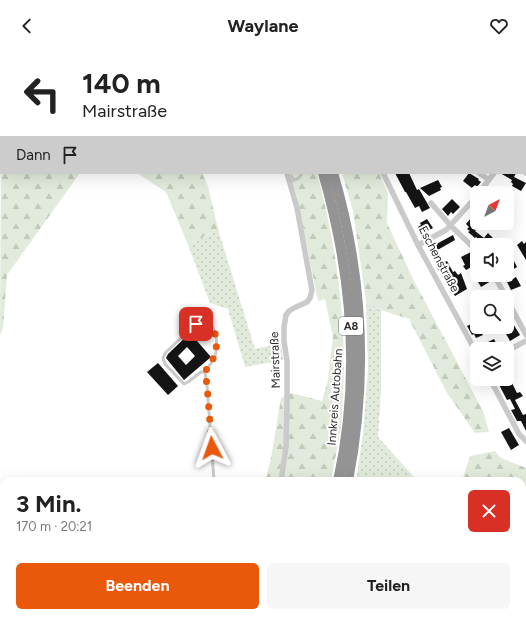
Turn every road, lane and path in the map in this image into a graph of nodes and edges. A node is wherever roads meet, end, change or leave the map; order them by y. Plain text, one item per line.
1 (287, 174) edge
2 (301, 174) edge
3 (323, 174) edge
4 (333, 174) edge
5 (383, 174) edge
6 (480, 174) edge
7 (493, 174) edge
8 (489, 180) junction
9 (290, 182) junction
10 (484, 186) edge
11 (430, 203) dead end
12 (470, 204) edge
13 (451, 226) junction
14 (470, 244) edge
15 (418, 245) junction
16 (514, 312) edge
17 (526, 334) edge
18 (526, 340) edge
19 (471, 342) edge
20 (514, 347) edge
21 (205, 372) junction
22 (494, 386) edge
23 (526, 441) edge
24 (214, 477) edge
25 (282, 477) edge
26 (339, 477) edge
27 (349, 477) edge

1 - 9 street, Mairstraße
2 - 9 lane
3 - 26 highway, Innkreis Autobahn / A8
4 - 27 highway, Innkreis Autobahn / A8
5 - 15 street, Eschenstraße
6 - 8 street
7 - 8 street
8 - 10 street
9 - 25 street, Mairstraße
11 - 13 street
12 - 13 street
13 - 14 street
13 - 15 street
15 - 19 street, Eschenstraße
16 - 17 street
18 - 20 street
21 - 21 lane
21 - 24 lane
22 - 23 street

